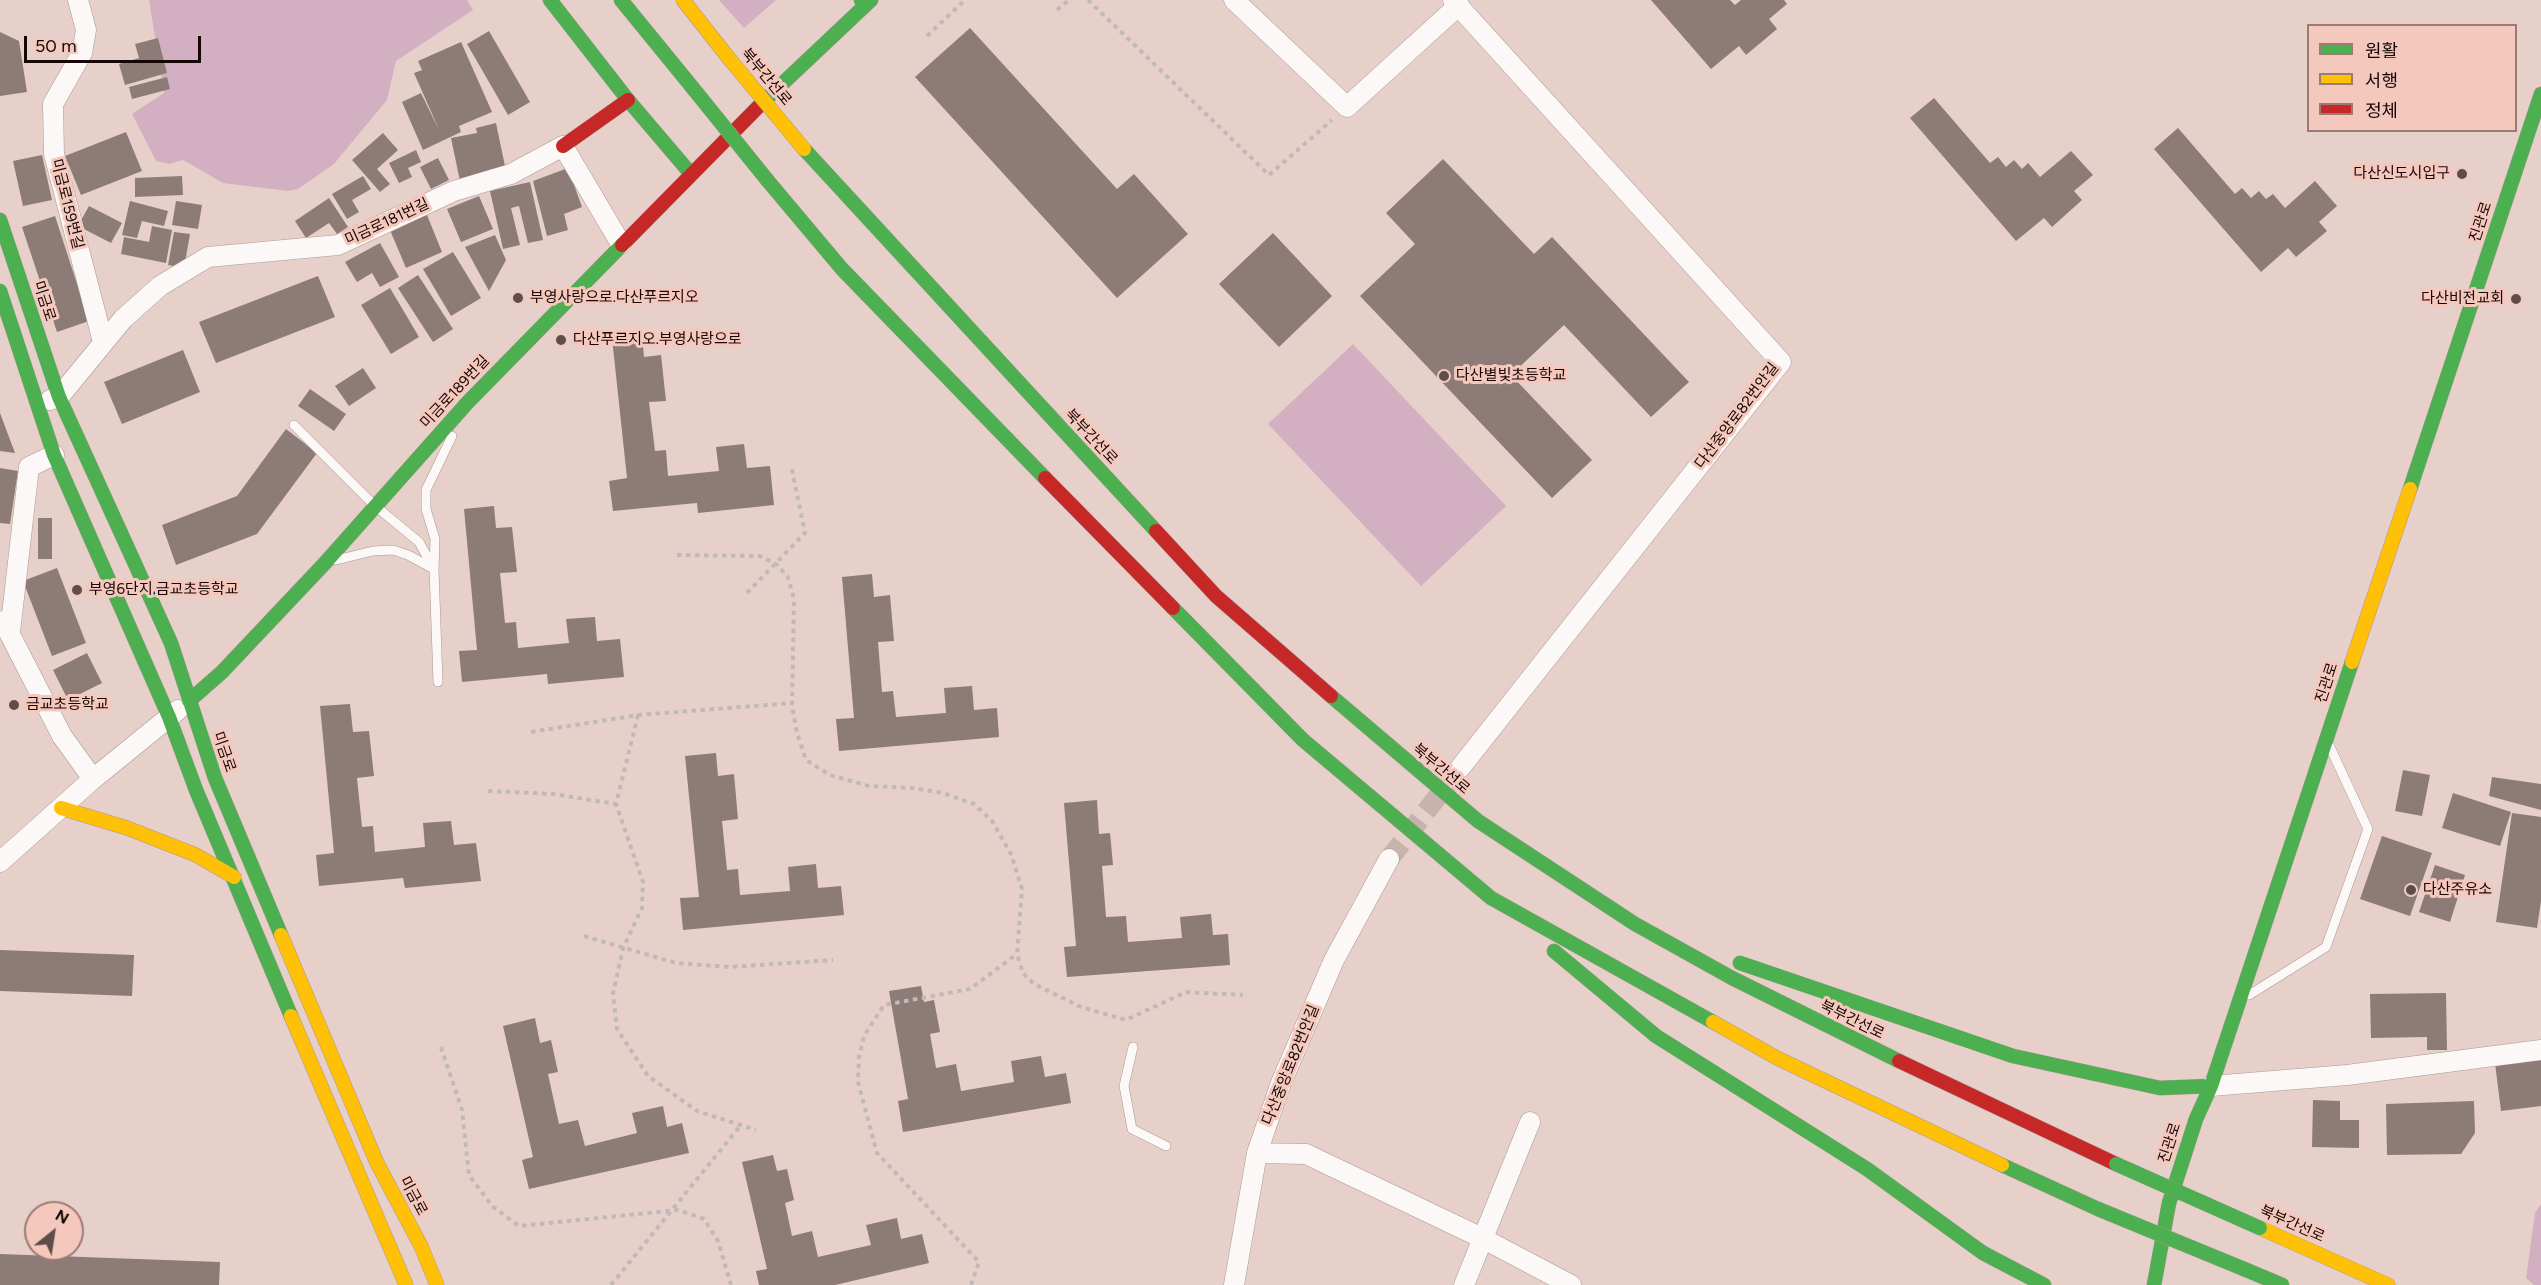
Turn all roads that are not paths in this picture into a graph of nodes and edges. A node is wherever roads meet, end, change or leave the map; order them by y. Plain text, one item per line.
1 (78, 0) edge
2 (550, 0) edge
3 (621, 0) edge
4 (683, 0) edge
5 (1234, 0) edge
6 (866, 1) edge
7 (1456, 3) edge
8 (2541, 94) edge
9 (628, 100) junction
10 (563, 146) junction
11 (690, 174) junction
12 (0, 220) edge
13 (621, 244) junction
14 (0, 291) edge
15 (103, 342) junction
16 (59, 396) junction
17 (468, 402) junction
18 (36, 405) junction
19 (294, 425) dead end
20 (54, 455) junction
21 (374, 505) junction
22 (325, 563) junction
23 (434, 570) junction
24 (5, 624) edge
25 (438, 682) dead end
26 (189, 701) junction
27 (169, 717) junction
28 (2326, 740) junction
29 (1461, 768) tunnel mouth
30 (93, 779) junction
31 (61, 808) junction
32 (1389, 859) tunnel mouth
33 (0, 862) edge
34 (234, 877) junction
35 (1491, 898) junction
36 (1635, 924) junction
37 (2239, 1001) junction
38 (1133, 1047) dead end
39 (2541, 1050) edge
40 (2211, 1086) junction
41 (1530, 1122) dead end
42 (1166, 1146) dead end
43 (1257, 1153) junction
44 (1482, 1238) junction
45 (2276, 1283) edge
46 (406, 1285) edge
47 (437, 1285) edge
48 (1234, 1285) edge
49 (1464, 1285) edge
50 (1571, 1285) edge
51 (2044, 1285) edge
52 (2154, 1285) edge
53 (2388, 1285) edge

1 - 15 street, 미금로159번길
2 - 9 main road
3 - 35 main road, bridge
4 - 36 main road, 북부간선로, bridge
5 - 7 street
6 - 11 main road, 미금로189번길
7 - 29 street, 다산중앙로82번안길
8 - 28 main road, 진관로
9 - 10 main road
9 - 11 main road
10 - 13 street
10 - 15 street, 미금로181번길
11 - 13 main road, 미금로189번길
12 - 16 main road, 미금로
13 - 17 main road, 미금로189번길
14 - 18 main road
15 - 16 street, 미금로181번길
16 - 18 street, 미금로181번길
16 - 26 main road, 미금로
17 - 21 main road, 미금로189번길
17 - 23 lane
18 - 20 main road
19 - 21 lane
20 - 24 street
20 - 27 main road
21 - 22 main road, 미금로189번길
21 - 23 lane
22 - 23 lane
22 - 26 main road, 미금로189번길
23 - 25 lane
24 - 30 street
26 - 27 street
26 - 47 main road, 미금로
27 - 30 street
27 - 34 main road
28 - 37 main road, 진관로
28 - 37 lane
30 - 31 street
31 - 33 street
31 - 34 main road
32 - 43 street, 다산중앙로82번안길
34 - 46 main road
35 - 45 main road, bridge
35 - 51 main road
36 - 40 main road
36 - 53 main road, 북부간선로, bridge
37 - 40 main road, 진관로
38 - 42 lane
39 - 40 street
40 - 52 main road, 진관로
41 - 44 street
43 - 44 street
43 - 48 street, 다산중앙로82번안길
44 - 49 street
44 - 50 street

